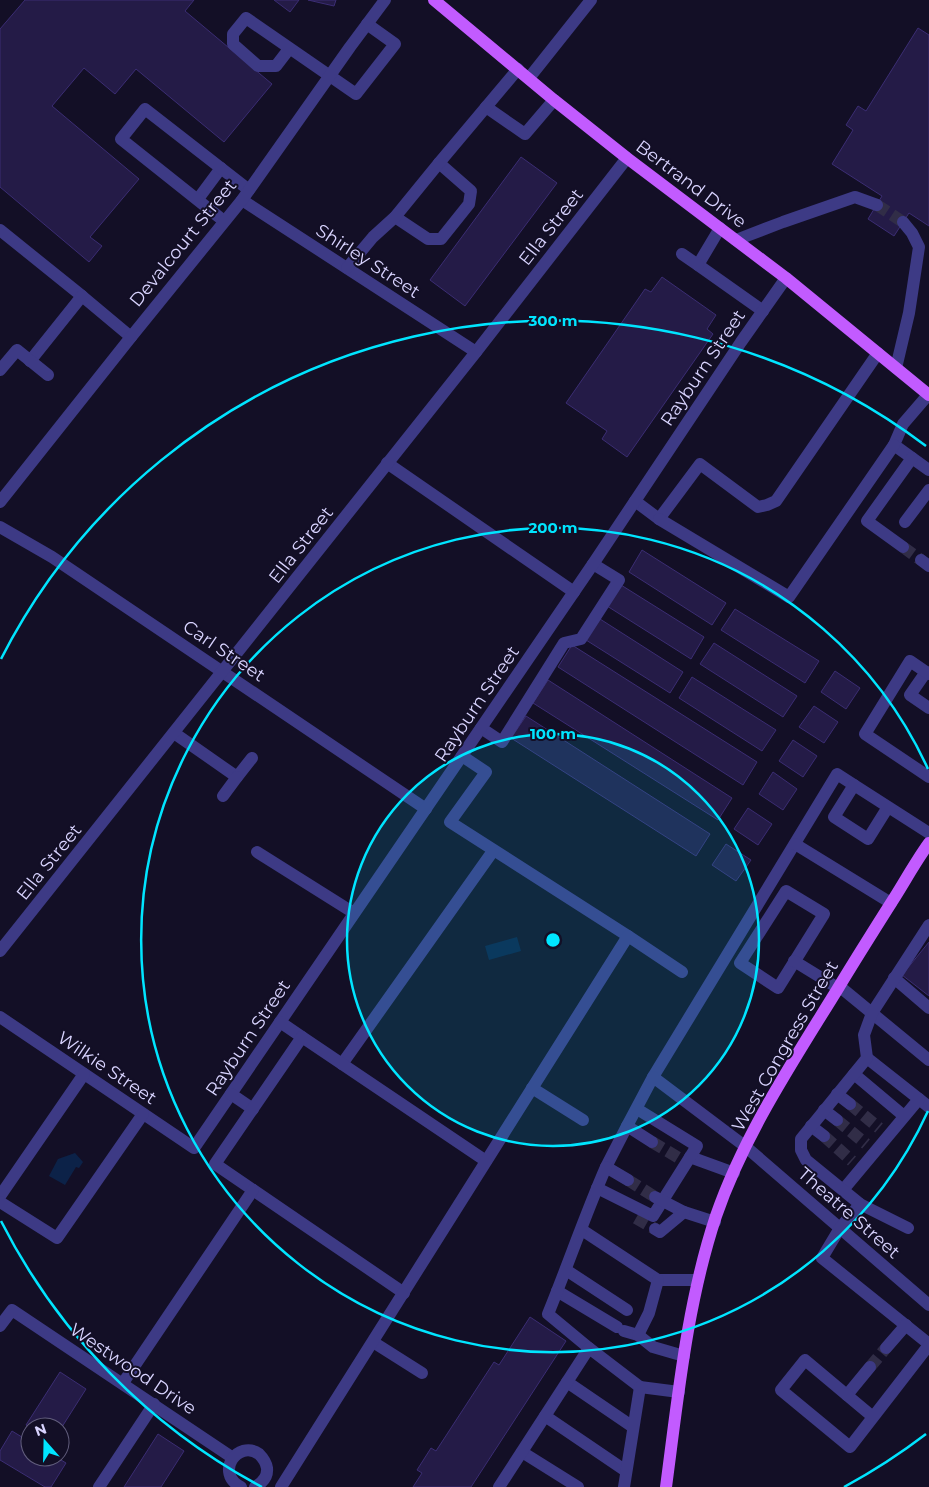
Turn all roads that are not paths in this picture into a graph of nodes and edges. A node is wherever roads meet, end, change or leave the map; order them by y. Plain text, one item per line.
1 (385, 0) edge
2 (434, 0) edge
3 (584, 3) edge
4 (367, 24) junction
5 (289, 49) dead end
6 (518, 69) junction
7 (330, 76) junction
8 (529, 78) junction
9 (554, 100) junction
10 (486, 107) junction
11 (627, 158) junction
12 (439, 163) junction
13 (221, 168) junction
14 (245, 195) junction
15 (198, 200) junction
16 (877, 205) tunnel mouth
17 (396, 218) junction
18 (224, 221) junction
19 (903, 222) tunnel mouth
20 (720, 228) junction
21 (0, 230) edge
22 (736, 240) junction
23 (682, 254) dead end
24 (698, 265) junction
25 (348, 268) junction
26 (786, 278) junction
27 (82, 296) junction
28 (763, 311) junction
29 (131, 337) junction
30 (476, 352) junction
31 (878, 353) junction
32 (30, 361) junction
33 (896, 368) junction
34 (0, 370) edge
35 (48, 375) dead end
36 (929, 395) edge
37 (894, 445) junction
38 (912, 458) junction
39 (387, 464) junction
40 (929, 470) edge
41 (929, 490) edge
42 (635, 501) junction
43 (0, 502) edge
44 (659, 519) junction
45 (905, 522) dead end
46 (0, 527) edge
47 (903, 547) tunnel mouth
48 (593, 564) junction
49 (574, 592) junction
50 (546, 632) junction
51 (564, 643) junction
52 (223, 672) junction
53 (928, 673) edge
54 (929, 708) edge
55 (481, 728) junction
56 (174, 733) junction
57 (462, 756) junction
58 (252, 758) dead end
59 (237, 777) junction
60 (929, 777) edge
61 (854, 785) junction
62 (223, 796) dead end
63 (888, 807) junction
64 (426, 809) junction
65 (929, 832) edge
66 (929, 843) edge
67 (795, 844) junction
68 (493, 851) junction
69 (256, 852) dead end
70 (891, 903) junction
71 (354, 913) junction
72 (929, 925) edge
73 (628, 936) junction
74 (0, 951) edge
75 (794, 961) junction
76 (682, 972) dead end
77 (894, 978) junction
78 (839, 987) junction
79 (929, 1008) edge
80 (872, 1013) junction
81 (0, 1016) edge
82 (280, 1022) junction
83 (302, 1037) junction
84 (867, 1058) junction
85 (929, 1060) edge
86 (342, 1064) junction
87 (84, 1074) junction
88 (854, 1074) junction
89 (653, 1077) junction
90 (532, 1088) junction
91 (230, 1094) junction
92 (837, 1094) junction
93 (919, 1099) junction
94 (850, 1104) tunnel mouth
95 (929, 1107) edge
96 (253, 1109) junction
97 (637, 1109) junction
98 (824, 1110) junction
99 (143, 1114) junction
100 (904, 1116) junction
101 (583, 1120) dead end
102 (837, 1120) tunnel mouth
103 (627, 1126) junction
104 (811, 1126) junction
105 (824, 1136) tunnel mouth
106 (652, 1142) tunnel mouth
107 (746, 1147) junction
108 (194, 1148) joint
109 (685, 1160) junction
110 (486, 1161) junction
111 (606, 1166) junction
112 (734, 1173) junction
113 (628, 1180) tunnel mouth
114 (597, 1188) junction
115 (253, 1190) junction
116 (843, 1190) junction
117 (0, 1196) edge
118 (659, 1199) junction
119 (0, 1202) edge
120 (626, 1202) junction
121 (860, 1204) junction
122 (684, 1212) junction
123 (636, 1218) tunnel mouth
124 (715, 1222) junction
125 (840, 1228) junction
126 (908, 1228) dead end
127 (655, 1229) dead end
128 (582, 1230) junction
129 (566, 1270) junction
130 (658, 1280) junction
131 (698, 1280) junction
132 (557, 1291) junction
133 (404, 1293) junction
134 (929, 1305) edge
135 (636, 1321) junction
136 (906, 1325) junction
137 (0, 1326) edge
138 (373, 1342) junction
139 (929, 1344) edge
140 (589, 1348) junction
141 (886, 1348) tunnel mouth
142 (684, 1356) junction
143 (870, 1367) tunnel mouth
144 (422, 1372) dead end
145 (567, 1382) junction
146 (122, 1383) junction
147 (640, 1387) junction
148 (679, 1392) junction
149 (847, 1395) junction
150 (154, 1404) junction
151 (545, 1416) junction
152 (873, 1417) junction
153 (633, 1427) junction
154 (522, 1452) junction
155 (233, 1458) junction
156 (626, 1471) junction
157 (260, 1483) edge
158 (99, 1487) edge
159 (240, 1487) edge
160 (276, 1487) edge
161 (282, 1487) edge
162 (499, 1487) edge
163 (578, 1487) edge
164 (624, 1487) edge
165 (666, 1487) edge

1 - 4 street, Devalcourt Street
2 - 6 main road, Bertrand Drive
3 - 8 street
4 - 7 street, Devalcourt Street
4 - 7 street
5 - 7 street
6 - 8 main road, Bertrand Drive
6 - 10 street
7 - 14 street, Devalcourt Street
8 - 9 main road, Bertrand Drive
9 - 10 street
9 - 11 main road, Bertrand Drive
10 - 12 street
11 - 20 main road, Bertrand Drive
11 - 30 street, Ella Street
12 - 17 street
12 - 17 street
13 - 14 street, Shirley Street
13 - 15 street
13 - 15 street, Shirley Street
14 - 18 street, Devalcourt Street
14 - 25 street, Shirley Street
15 - 18 street
16 - 22 street
17 - 25 street
18 - 29 street, Devalcourt Street
19 - 33 street
20 - 22 main road, Bertrand Drive
20 - 24 street
21 - 27 street
22 - 26 main road, Bertrand Drive
23 - 24 street
24 - 28 street
25 - 30 street, Shirley Street
26 - 28 street, Rayburn Street
26 - 31 main road, Bertrand Drive
27 - 29 street
27 - 32 street
28 - 42 street, Rayburn Street
29 - 43 street, Devalcourt Street
30 - 39 street, Ella Street
31 - 33 main road, Bertrand Drive
31 - 44 street
32 - 34 street
32 - 35 street
33 - 36 main road, Bertrand Drive
36 - 37 street
37 - 38 street
37 - 44 street
38 - 40 street
38 - 47 street
39 - 49 street
39 - 52 street, Ella Street
41 - 45 street
42 - 44 street
42 - 48 street, Rayburn Street
46 - 52 street, Carl Street
48 - 49 street, Rayburn Street
48 - 51 street
49 - 50 street, Rayburn Street
50 - 51 street
50 - 55 street, Rayburn Street
51 - 55 street
52 - 56 street, Ella Street
52 - 64 street, Carl Street
53 - 54 street
53 - 60 street
55 - 57 street, Rayburn Street
56 - 59 street
56 - 74 street, Ella Street
57 - 64 street, Rayburn Street
57 - 68 street
58 - 59 street
59 - 62 street
61 - 63 street
61 - 63 street
61 - 67 street
63 - 65 street
64 - 71 street, Rayburn Street
66 - 70 main road, West Congress Street
67 - 70 street
67 - 89 street
68 - 73 street
68 - 86 street
69 - 71 street
70 - 78 main road, West Congress Street
71 - 82 street, Rayburn Street
72 - 77 street
73 - 76 street
73 - 90 street
75 - 75 street
75 - 78 street
77 - 79 street
77 - 80 street
78 - 80 street
78 - 107 main road, West Congress Street
80 - 84 street
80 - 85 street
81 - 87 street, Wilkie Street
82 - 83 street
82 - 91 street, Rayburn Street
83 - 86 street
83 - 96 street
84 - 88 street
84 - 93 street
86 - 110 street
87 - 99 street, Wilkie Street
87 - 117 street
88 - 92 street
88 - 100 street
89 - 97 street
89 - 107 street, Theatre Street
90 - 101 street
90 - 110 street
91 - 96 street
91 - 108 street, Rayburn Street
92 - 94 street
92 - 98 street
93 - 95 street
93 - 100 street
96 - 115 street
97 - 103 street
97 - 109 street
98 - 102 street
98 - 104 street
99 - 108 street, Wilkie Street
99 - 119 street
100 - 116 street
103 - 106 street
103 - 111 street
104 - 105 street
104 - 116 street
107 - 112 main road, West Congress Street
107 - 125 street, Theatre Street
109 - 112 street
109 - 118 street
110 - 133 street
111 - 113 street
111 - 114 street
112 - 124 main road, West Congress Street
114 - 120 street
114 - 128 street
115 - 133 street
115 - 146 street
116 - 121 street
118 - 120 street
118 - 122 street
120 - 123 street
121 - 125 street
121 - 126 street
122 - 124 street
122 - 127 street
124 - 131 main road, West Congress Street
125 - 134 street, Theatre Street
125 - 136 street
128 - 129 street
128 - 130 street
129 - 132 street
129 - 135 street
130 - 131 street
130 - 135 street
131 - 142 main road, West Congress Street
132 - 135 street
132 - 140 street
133 - 138 street
135 - 142 street
136 - 139 street
136 - 141 street
137 - 146 street, Westwood Drive
138 - 144 street
138 - 161 street
139 - 152 street
140 - 145 street
140 - 147 street
142 - 148 main road, West Congress Street
143 - 149 street
145 - 151 street
145 - 153 street
146 - 150 street, Westwood Drive
147 - 148 street
147 - 153 street
148 - 165 main road, West Congress Street
149 - 152 street
149 - 152 street
150 - 155 street, Westwood Drive
150 - 158 street
151 - 154 street
151 - 156 street
153 - 156 street
154 - 162 street
154 - 163 street
155 - 157 street
155 - 159 street
156 - 164 street
157 - 160 street

